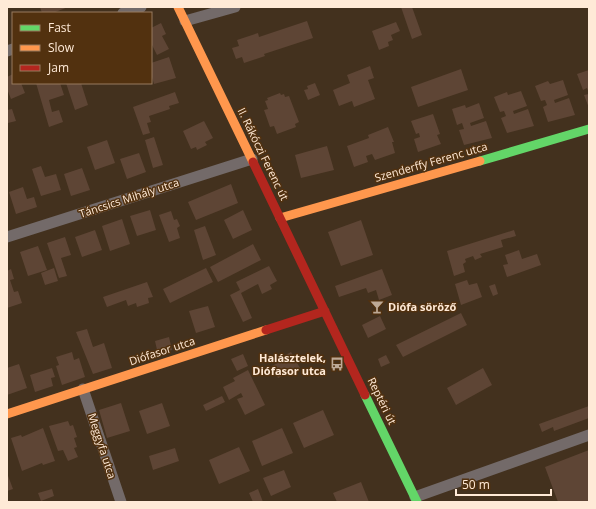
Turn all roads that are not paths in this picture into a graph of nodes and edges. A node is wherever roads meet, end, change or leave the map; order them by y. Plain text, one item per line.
1 (141, 7) edge
2 (178, 7) edge
3 (235, 7) edge
4 (126, 12) edge
5 (186, 22) junction
6 (589, 129) edge
7 (252, 159) junction
8 (280, 218) junction
9 (7, 237) edge
10 (325, 311) junction
11 (83, 389) junction
12 (7, 414) edge
13 (589, 435) edge
14 (416, 499) edge
15 (121, 502) edge

1 - 4 street
2 - 5 street, II. Rákóczi Ferenc út
3 - 5 street
5 - 7 street, II. Rákóczi Ferenc út
6 - 8 street, Szenderffy Ferenc utca
7 - 8 street, II. Rákóczi Ferenc út
7 - 9 street, Táncsics Mihály utca
8 - 10 street, II. Rákóczi Ferenc út
10 - 11 street, Diófasor utca
10 - 14 street, Reptéri út
11 - 12 street, Diófasor utca
11 - 15 street, Meggyfa utca
13 - 14 street

